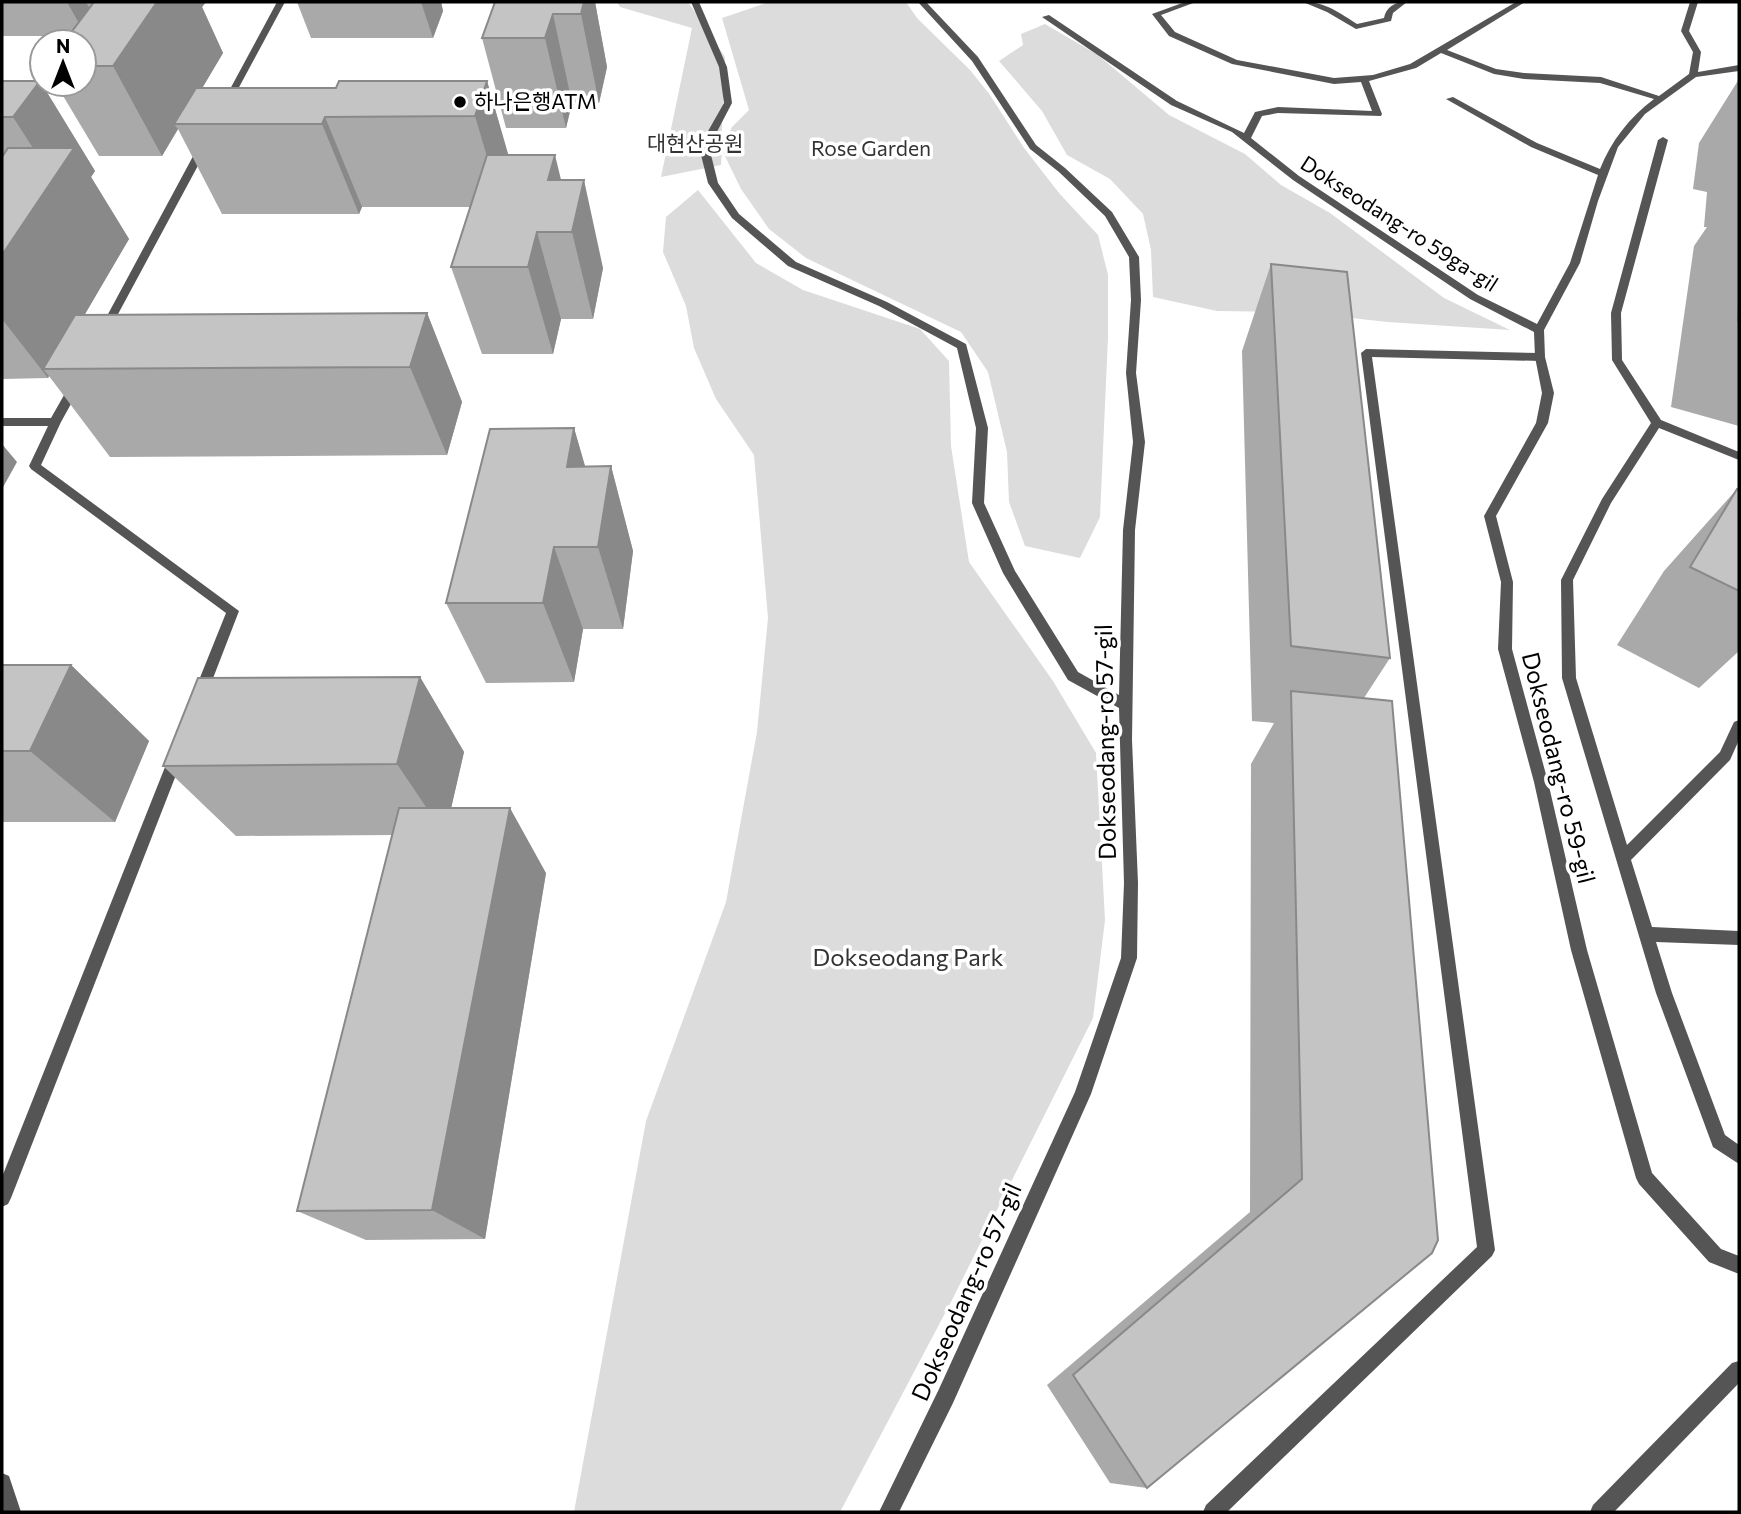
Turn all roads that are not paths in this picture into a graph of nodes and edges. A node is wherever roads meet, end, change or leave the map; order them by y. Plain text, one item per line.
1 (281, 2) edge
2 (695, 2) edge
3 (922, 2) edge
4 (1192, 2) edge
5 (1307, 2) edge
6 (1403, 2) edge
7 (1521, 2) edge
8 (1694, 2) edge
9 (1046, 18) dead end
10 (1440, 50) junction
11 (1739, 68) edge
12 (1693, 75) junction
13 (1364, 79) junction
14 (1450, 99) dead end
15 (1661, 99) junction
16 (219, 117) edge
17 (1246, 139) junction
18 (1663, 140) dead end
19 (206, 141) edge
20 (1603, 174) junction
21 (1539, 330) junction
22 (103, 334) edge
23 (1540, 357) junction
24 (79, 379) edge
25 (2, 422) edge
26 (55, 422) junction
27 (1657, 423) junction
28 (1739, 456) edge
29 (1126, 705) junction
30 (196, 706) edge
31 (1739, 726) edge
32 (181, 744) edge
33 (1622, 859) junction
34 (1646, 934) junction
35 (1739, 938) edge
36 (1739, 1155) edge
37 (2, 1198) edge
38 (1739, 1265) edge
39 (1739, 1370) edge
40 (2, 1483) edge
41 (11, 1512) edge
42 (889, 1512) edge
43 (1213, 1512) edge
44 (1600, 1512) edge

1 - 16 street
2 - 29 street
3 - 29 street, Dokseodang-ro 57-gil
4 - 13 street
5 - 6 street
7 - 10 street
8 - 12 street
9 - 17 street, Dokseodang-ro 59ga-gil
10 - 13 street
10 - 15 street
11 - 12 street
12 - 15 street
13 - 17 street
14 - 20 street
15 - 20 street
17 - 21 street, Dokseodang-ro 59ga-gil
18 - 27 street
19 - 22 street
20 - 21 street
21 - 23 street, Dokseodang-ro 59-gil
23 - 38 street, Dokseodang-ro 59-gil
23 - 43 street
24 - 26 street
25 - 26 street
26 - 30 street
27 - 28 street
27 - 33 street
29 - 42 street, Dokseodang-ro 57-gil
31 - 33 street
32 - 37 street
33 - 34 street
34 - 35 street
34 - 36 street
39 - 44 street
40 - 41 street

